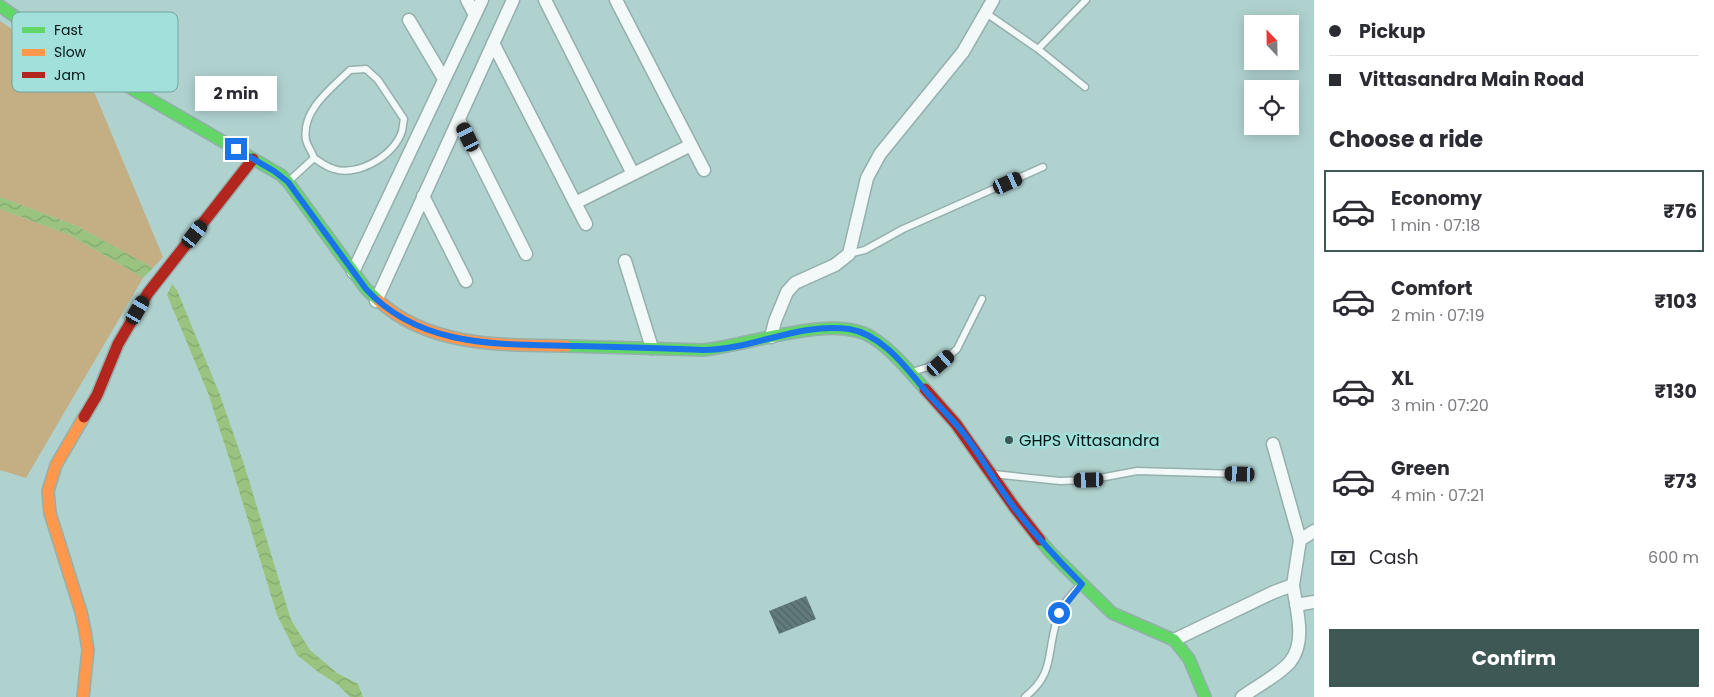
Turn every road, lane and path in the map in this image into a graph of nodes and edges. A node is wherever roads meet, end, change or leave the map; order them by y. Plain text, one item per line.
1 (467, 0) edge
2 (482, 0) edge
3 (513, 0) edge
4 (545, 0) edge
5 (616, 0) edge
6 (993, 0) edge
7 (1086, 0) edge
8 (0, 6) edge
9 (986, 12) junction
10 (12, 14) edge
11 (475, 14) junction
12 (409, 20) dead end
13 (492, 43) junction
14 (1038, 49) junction
15 (444, 79) junction
16 (1085, 87) dead end
17 (137, 92) edge
18 (459, 120) junction
19 (691, 145) junction
20 (314, 158) junction
21 (253, 159) junction
22 (1043, 167) dead end
23 (704, 170) dead end
24 (633, 174) junction
25 (288, 182) junction
26 (423, 196) junction
27 (575, 203) junction
28 (586, 224) dead end
29 (526, 254) dead end
30 (849, 254) junction
31 (625, 261) dead end
32 (353, 272) junction
33 (466, 281) dead end
34 (982, 299) dead end
35 (376, 301) junction
36 (771, 337) junction
37 (652, 348) junction
38 (911, 373) junction
39 (1273, 444) dead end
40 (990, 474) junction
41 (1240, 474) dead end
42 (1314, 531) edge
43 (1300, 540) junction
44 (1082, 584) junction
45 (1293, 585) junction
46 (1314, 602) edge
47 (1296, 605) junction
48 (1174, 640) junction
49 (83, 697) edge
50 (1024, 697) edge
51 (1205, 697) edge
52 (1242, 697) edge

1 - 11 street
2 - 11 street
3 - 13 street
4 - 24 street
5 - 19 street
6 - 9 street
7 - 14 lane
8 - 10 street
9 - 14 lane
9 - 30 street
11 - 15 street
12 - 15 street
13 - 18 street
13 - 27 street
14 - 16 lane
15 - 32 street
17 - 21 street
18 - 26 street
18 - 29 street
19 - 23 street
19 - 24 street
20 - 20 lane
20 - 25 lane
21 - 25 street
21 - 49 street
22 - 30 lane
24 - 27 street
25 - 32 street
26 - 33 street
26 - 35 street
27 - 28 street
30 - 36 street
31 - 37 street
32 - 35 street
34 - 38 lane
35 - 37 street
36 - 37 street
36 - 38 street
38 - 40 street
39 - 43 street
40 - 41 lane
40 - 44 street
42 - 43 street
43 - 45 street
44 - 48 street
44 - 50 lane
45 - 47 street
45 - 48 street
46 - 47 street
47 - 52 street
48 - 51 street

